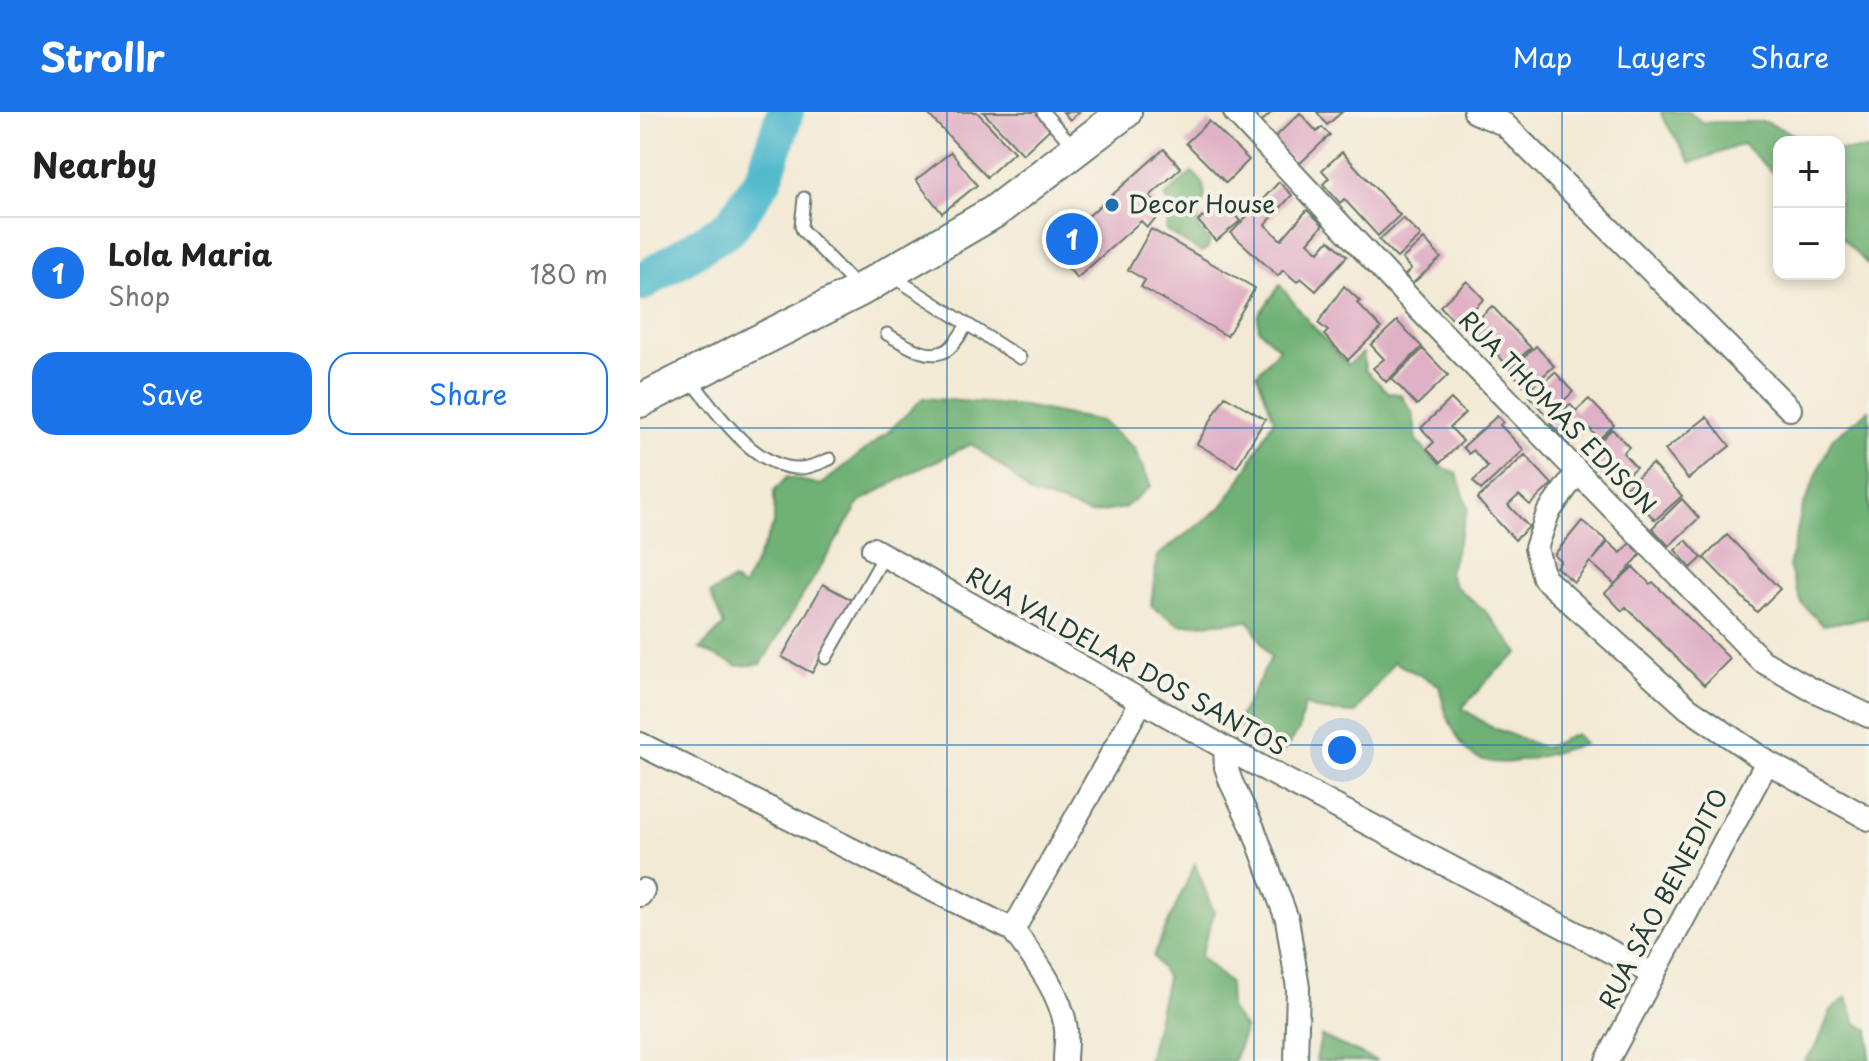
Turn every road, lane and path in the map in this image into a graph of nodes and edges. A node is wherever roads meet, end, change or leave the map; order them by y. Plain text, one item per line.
1 (1043, 112) edge
2 (1125, 112) edge
3 (1235, 112) edge
4 (1475, 112) edge
5 (1076, 150) junction
6 (804, 198) dead end
7 (888, 273) junction
8 (860, 290) junction
9 (967, 325) junction
10 (887, 334) dead end
11 (1020, 358) dead end
12 (688, 377) junction
13 (640, 401) edge
14 (1790, 409) dead end
15 (830, 459) dead end
16 (1577, 472) junction
17 (878, 552) joint
18 (826, 658) dead end
19 (1141, 702) junction
20 (1869, 716) edge
21 (640, 744) edge
22 (1225, 748) junction
23 (1767, 762) junction
24 (1869, 819) edge
25 (1013, 930) junction
26 (1653, 974) junction
27 (1065, 1061) edge
28 (1296, 1061) edge
29 (1607, 1061) edge

1 - 5 lane
2 - 5 main road
3 - 16 street, RUA THOMAS EDISON
4 - 14 street
5 - 7 main road
6 - 8 lane
7 - 8 main road
7 - 9 lane
8 - 12 main road
9 - 10 lane
9 - 11 lane
12 - 13 main road
12 - 15 lane
16 - 20 street, RUA THOMAS EDISON
16 - 23 street
17 - 18 lane
17 - 19 street, RUA VALDELAR DOS SANTOS
19 - 22 street, RUA VALDELAR DOS SANTOS
19 - 25 street
21 - 25 street
22 - 26 street, RUA VALDELAR DOS SANTOS
22 - 28 street
23 - 24 street
23 - 26 street, RUA SÃO BENEDITO
25 - 27 street
26 - 29 street, RUA SÃO BENEDITO

